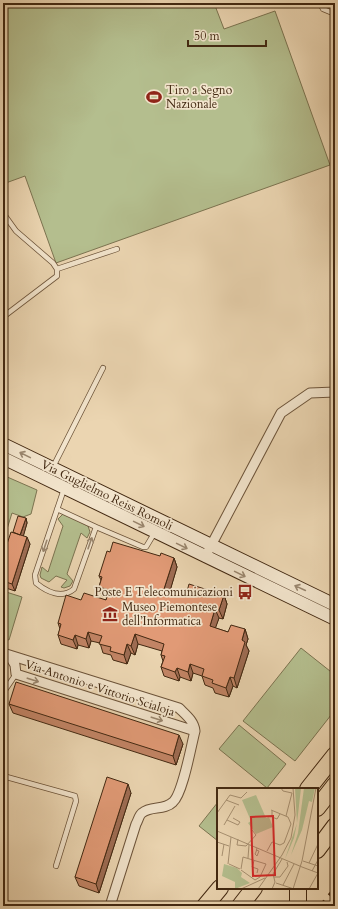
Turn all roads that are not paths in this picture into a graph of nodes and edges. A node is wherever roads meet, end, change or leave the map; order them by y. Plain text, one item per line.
1 (320, 3) edge
2 (335, 14) edge
3 (3, 213) edge
4 (116, 249) dead end
5 (57, 269) junction
6 (3, 317) edge
7 (103, 368) dead end
8 (335, 392) edge
9 (3, 444) edge
10 (3, 458) edge
11 (53, 468) junction
12 (68, 476) junction
13 (47, 480) junction
14 (64, 488) junction
15 (57, 509) junction
16 (160, 521) junction
17 (96, 527) junction
18 (154, 532) junction
19 (211, 546) junction
20 (205, 557) junction
21 (335, 605) edge
22 (335, 619) edge
23 (6, 654) edge
24 (16, 674) junction
25 (3, 693) edge
26 (195, 731) junction
27 (335, 755) edge
28 (3, 776) edge
29 (335, 785) edge
30 (309, 788) edge
31 (318, 807) edge
32 (335, 826) edge
33 (318, 849) edge
34 (56, 866) dead end
35 (219, 889) edge
36 (230, 889) edge
37 (253, 889) edge
38 (298, 889) edge
39 (110, 906) edge
40 (205, 906) edge
41 (217, 906) edge
42 (240, 906) edge
43 (298, 906) edge

1 - 2 lane
3 - 5 lane
4 - 5 lane
5 - 6 lane
7 - 11 lane
8 - 19 street
11 -> 9 main road, Via Guglielmo Reiss Romoli
10 - 13 main road, Via Guglielmo Reiss Romoli
11 - 12 main road, Via Guglielmo Reiss Romoli
11 - 13 lane
12 - 14 lane
12 - 16 main road, Via Guglielmo Reiss Romoli
13 - 14 main road, Via Guglielmo Reiss Romoli
14 - 15 lane
14 -> 18 main road, Via Guglielmo Reiss Romoli
15 - 17 lane
15 -> 17 lane
16 - 18 lane
16 - 19 main road, Via Guglielmo Reiss Romoli
17 - 18 lane
18 -> 20 main road, Via Guglielmo Reiss Romoli
19 - 20 street
21 -> 19 main road, Via Guglielmo Reiss Romoli
20 -> 22 main road, Via Guglielmo Reiss Romoli
23 - 24 street, Via Antonio e Vittorio Scialoja
23 - 26 street, Via Antonio e Vittorio Scialoja
24 - 25 lane
24 -> 26 street, Via Antonio e Vittorio Scialoja
26 - 39 street
27 - 30 highway
28 - 34 lane
29 - 31 highway
32 - 33 highway
35 - 40 highway
36 - 41 highway
37 - 42 highway
38 - 43 highway

